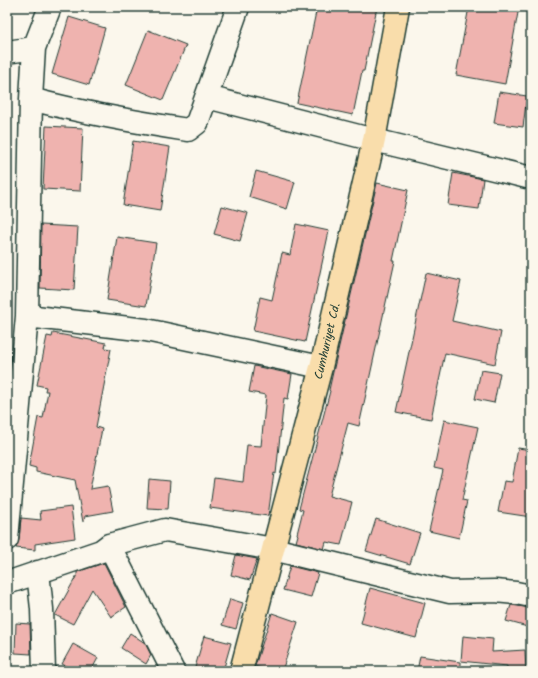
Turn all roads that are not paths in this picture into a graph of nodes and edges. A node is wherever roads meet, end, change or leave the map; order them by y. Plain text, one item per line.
1 (50, 7) edge
2 (238, 7) edge
3 (398, 7) edge
4 (34, 48) junction
5 (7, 52) edge
6 (207, 97) junction
7 (31, 99) junction
8 (374, 140) junction
9 (531, 178) edge
10 (27, 316) junction
11 (321, 367) junction
12 (7, 539) edge
13 (109, 545) junction
14 (273, 549) junction
15 (38, 572) junction
16 (7, 583) edge
17 (531, 596) edge
18 (44, 671) edge
19 (173, 671) edge
20 (241, 671) edge

1 - 4 street
2 - 6 street
3 - 8 main road, Cumhuriyet Cd.
4 - 5 street
4 - 7 street
6 - 7 street
6 - 8 street
7 - 10 street
8 - 9 street
8 - 11 main road, Cumhuriyet Cd.
10 - 11 street
10 - 12 street
11 - 14 main road, Cumhuriyet Cd.
13 - 14 street
13 - 15 street
13 - 19 street
14 - 17 street
14 - 20 main road, Cumhuriyet Cd.
15 - 16 street
15 - 18 street

